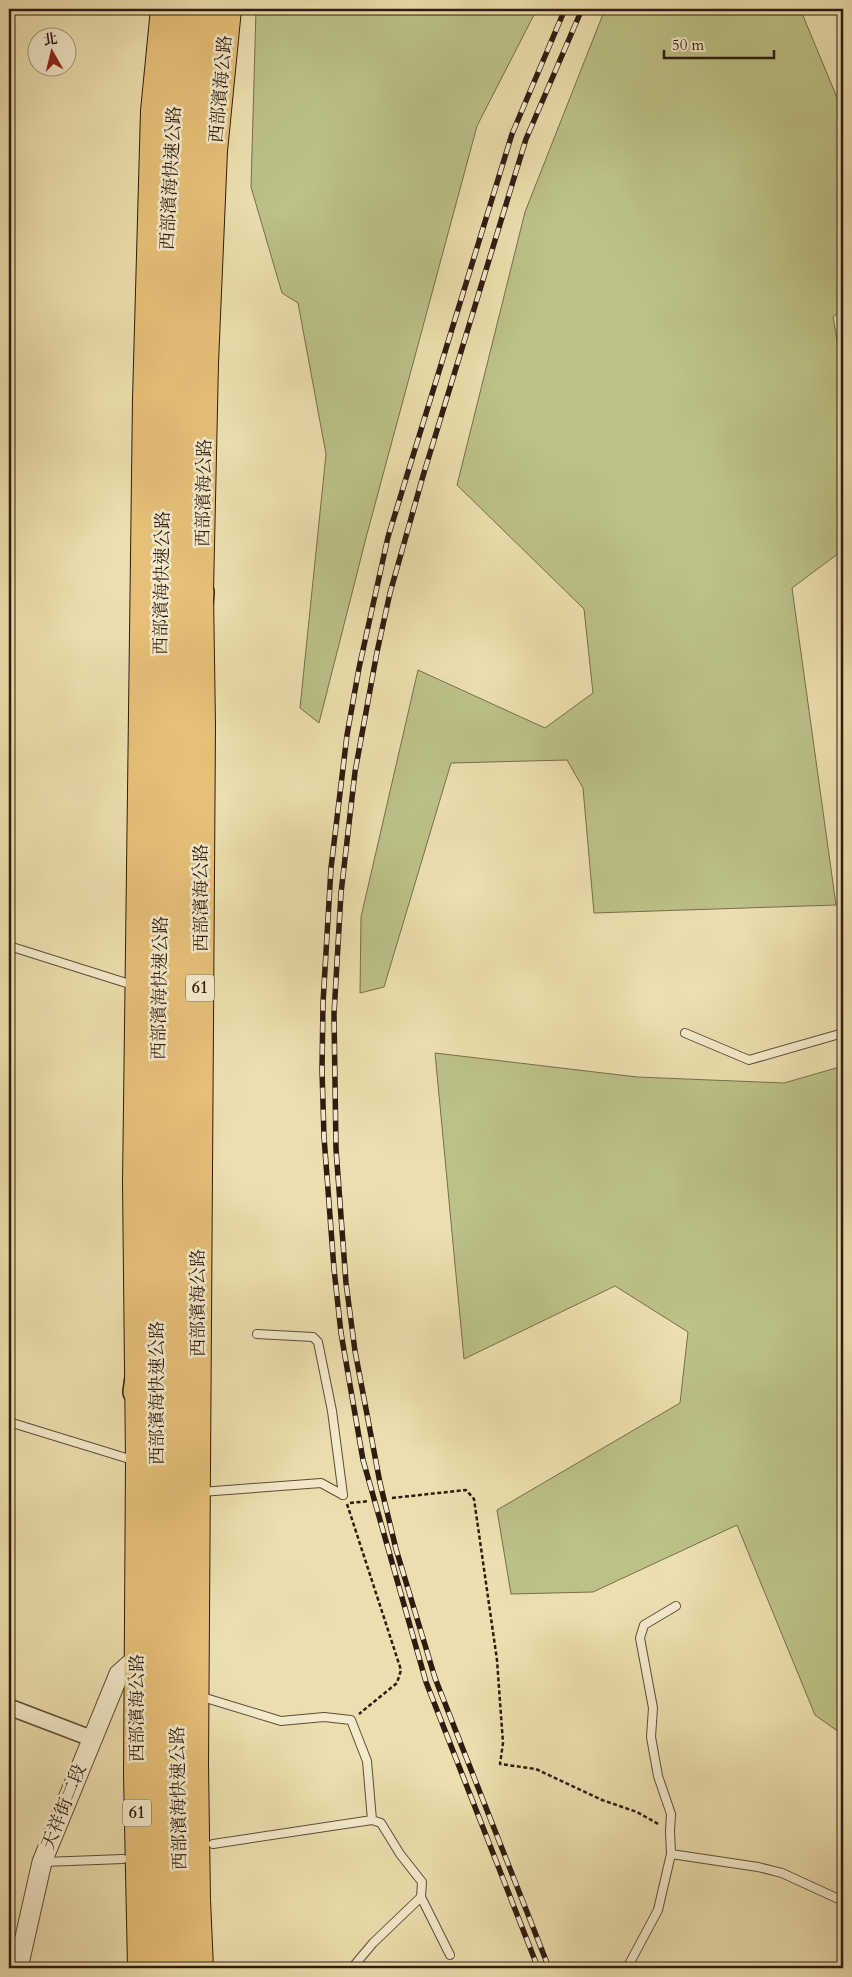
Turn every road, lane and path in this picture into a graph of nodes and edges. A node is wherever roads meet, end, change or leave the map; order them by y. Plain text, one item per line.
1 (163, 9) edge
2 (185, 9) edge
3 (206, 9) edge
4 (229, 9) edge
5 (201, 592) junction
6 (180, 836) junction
7 (9, 946) edge
8 (138, 987) junction
9 (685, 1033) dead end
10 (843, 1033) edge
11 (156, 1245) junction
12 (257, 1334) dead end
13 (136, 1392) junction
14 (9, 1422) edge
15 (138, 1461) junction
16 (198, 1492) junction
17 (343, 1496) junction
18 (392, 1498) dead end
19 (369, 1500) dead end
20 (347, 1504) junction
21 (676, 1606) dead end
22 (137, 1658) junction
23 (198, 1695) junction
24 (9, 1707) edge
25 (351, 1720) junction
26 (92, 1739) junction
27 (372, 1820) junction
28 (670, 1831) junction
29 (212, 1844) dead end
30 (671, 1854) junction
31 (123, 1859) dead end
32 (42, 1862) junction
33 (843, 1885) edge
34 (421, 1897) junction
35 (843, 1900) edge
36 (450, 1954) dead end
37 (18, 1968) edge
38 (140, 1968) edge
39 (160, 1968) edge
40 (183, 1968) edge
41 (201, 1968) edge
42 (352, 1968) edge
43 (627, 1968) edge

1 - 8 main road, 西部濱海公路 / 61
2 - 11 highway, 西部濱海快速公路 / 61
3 - 6 highway, 西部濱海快速公路 / 61
4 - 5 main road, 西部濱海公路 / 61
5 - 6 highway
5 - 16 main road, 西部濱海公路 / 61
6 - 40 highway, 西部濱海快速公路 / 61
7 - 8 lane
8 - 13 main road, 西部濱海公路 / 61
9 - 10 lane
11 - 13 highway
11 - 39 highway, 西部濱海快速公路 / 61
12 - 17 lane
13 - 15 main road, 西部濱海公路 / 61
14 - 15 lane
15 - 22 main road, 西部濱海公路 / 61
16 - 17 lane
16 - 23 main road, 西部濱海公路 / 61
17 - 20 path
18 - 28 path
19 - 20 path
20 - 25 path
21 - 28 lane
22 - 26 street, 天祥街二段
22 - 38 main road, 西部濱海公路 / 61
23 - 25 lane
23 - 41 main road, 西部濱海公路 / 61
24 - 26 street
25 - 27 lane
26 - 32 street, 天祥街二段
27 - 29 lane
27 - 34 lane
28 - 30 lane
30 - 35 lane
30 - 43 lane
31 - 32 lane
32 - 37 street, 天祥街二段
33 - 35 lane
34 - 36 lane
34 - 42 lane

